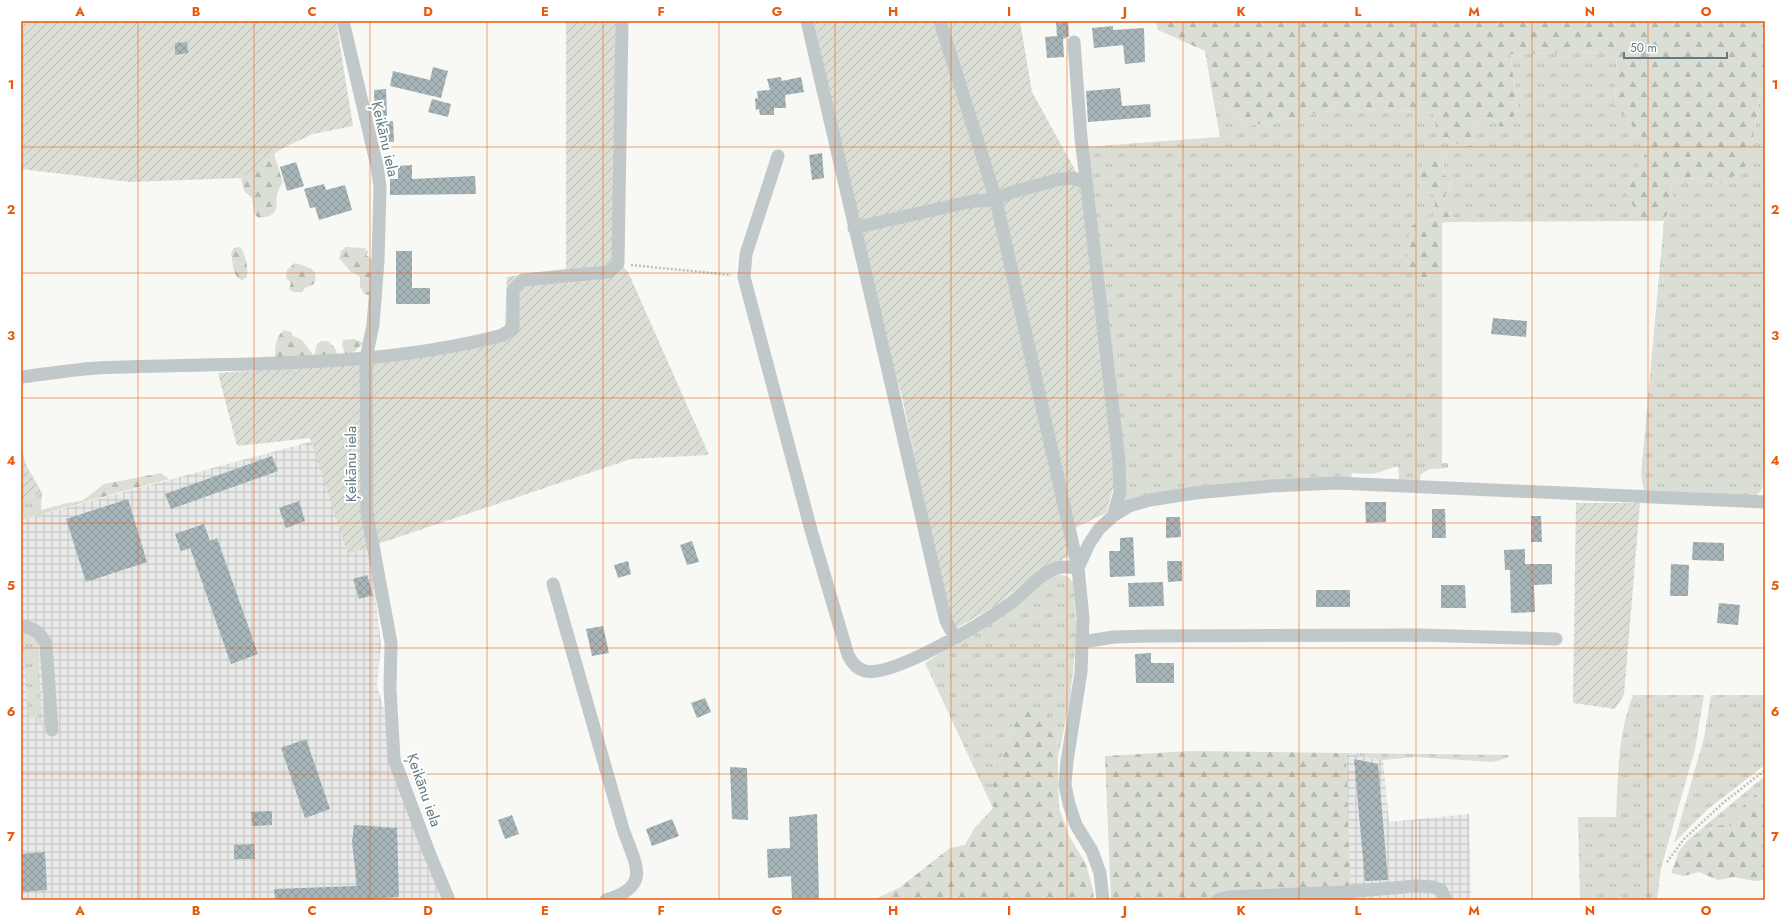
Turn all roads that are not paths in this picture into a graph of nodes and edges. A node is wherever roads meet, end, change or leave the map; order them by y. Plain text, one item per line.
1 (343, 21) edge
2 (622, 21) edge
3 (807, 21) edge
4 (940, 21) edge
5 (1074, 42) dead end
6 (778, 156) dead end
7 (1087, 186) junction
8 (996, 200) junction
9 (854, 228) junction
10 (366, 358) junction
11 (21, 377) edge
12 (1765, 502) edge
13 (1114, 516) junction
14 (1078, 568) junction
15 (553, 584) dead end
16 (21, 626) edge
17 (955, 638) junction
18 (1556, 639) dead end
19 (1082, 642) junction
20 (52, 730) dead end
21 (449, 900) edge
22 (606, 900) edge
23 (1103, 900) edge
24 (1218, 900) edge
25 (1446, 900) edge

1 - 10 street, Ķeikānu iela
2 - 10 street
3 - 9 street
4 - 8 street
5 - 7 street
6 - 17 street
7 - 8 street
7 - 13 street
8 - 9 street
8 - 14 street
9 - 17 street
10 - 11 street
10 - 21 street, Ķeikānu iela
12 - 13 street
13 - 14 street
14 - 17 street
14 - 19 street
15 - 22 street
16 - 20 street
18 - 19 street
19 - 23 street
24 - 25 street

